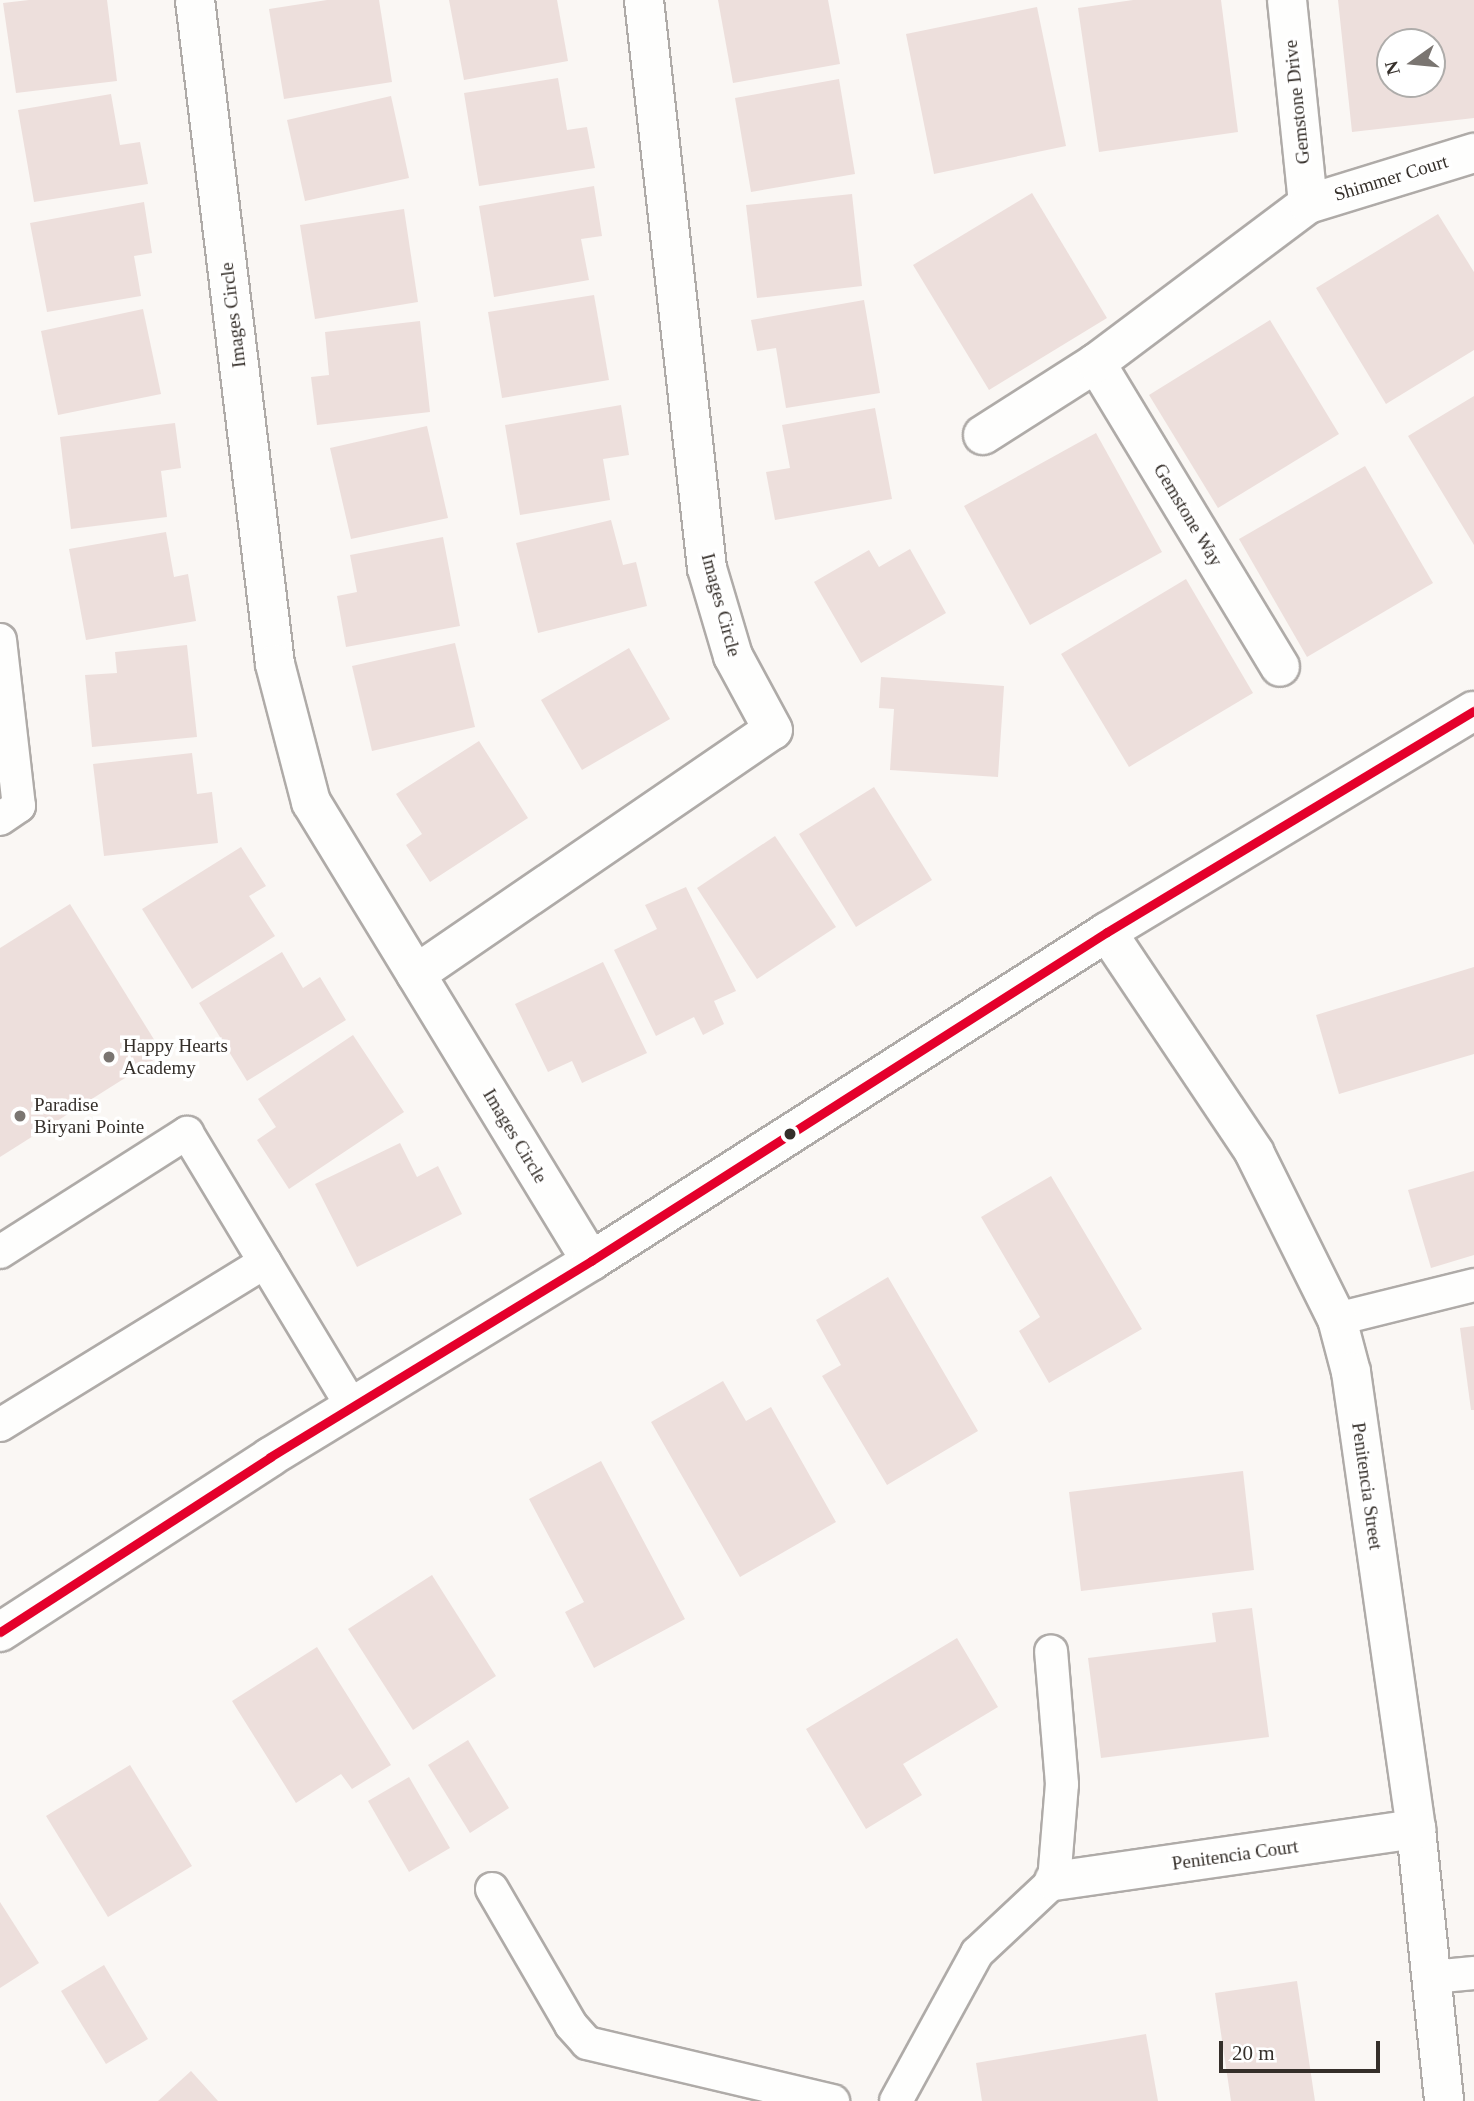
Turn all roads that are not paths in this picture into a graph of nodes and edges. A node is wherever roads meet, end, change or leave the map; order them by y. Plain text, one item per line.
1 (195, 0) edge
2 (644, 0) edge
3 (1287, 0) edge
4 (1473, 155) edge
5 (1308, 204) junction
6 (1096, 363) junction
7 (983, 435) dead end
8 (0, 640) edge
9 (1280, 667) dead end
10 (1474, 710) edge
11 (0, 819) edge
12 (1107, 932) junction
13 (416, 974) junction
14 (0, 1252) edge
15 (591, 1261) junction
16 (265, 1262) junction
17 (1474, 1285) edge
18 (1337, 1319) junction
19 (352, 1407) junction
20 (0, 1425) edge
21 (0, 1632) edge
22 (1051, 1651) dead end
23 (1416, 1829) junction
24 (1054, 1881) junction
25 (492, 1889) dead end
26 (1474, 1973) edge
27 (1432, 1977) junction
28 (833, 2101) edge
29 (896, 2101) edge
30 (1444, 2101) edge

1 - 13 street, Images Circle
2 - 13 street, Images Circle
3 - 5 street, Gemstone Drive
4 - 5 street, Shimmer Court
5 - 6 street
6 - 7 street
6 - 9 street, Gemstone Way
8 - 11 lane
10 - 12 street
12 - 15 street
12 - 18 street, Penitencia Street
13 - 15 street, Images Circle
14 - 16 lane
15 - 19 street
16 - 19 lane
16 - 20 lane
17 - 18 lane
18 - 23 street, Penitencia Street
19 - 21 street
22 - 24 lane
23 - 24 street, Penitencia Court
23 - 27 street, Penitencia Street
24 - 29 lane
25 - 28 lane
26 - 27 lane
27 - 30 street, Penitencia Street

